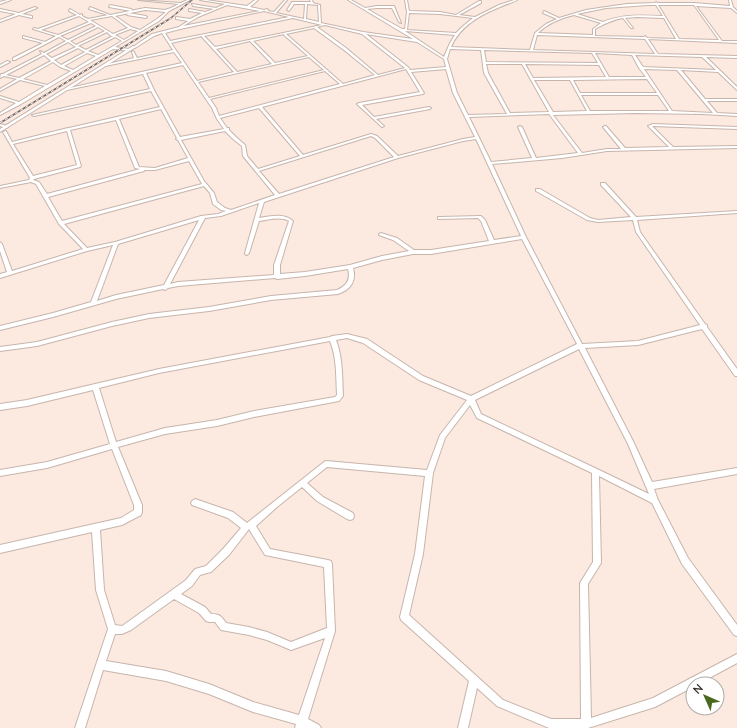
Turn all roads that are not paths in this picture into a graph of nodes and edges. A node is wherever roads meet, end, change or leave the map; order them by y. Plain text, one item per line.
1 (10, 0) edge
2 (139, 0) edge
3 (189, 0) edge
4 (201, 0) edge
5 (257, 0) edge
6 (286, 0) edge
7 (349, 0) edge
8 (406, 0) edge
9 (516, 0) edge
10 (620, 0) edge
11 (730, 0) edge
12 (311, 1) edge
13 (480, 2) dead end
14 (0, 3) edge
15 (306, 3) junction
16 (656, 3) junction
17 (182, 4) junction
18 (228, 4) junction
19 (621, 4) junction
20 (694, 4) junction
21 (193, 5) dead end
22 (110, 6) dead end
23 (248, 7) junction
24 (732, 7) junction
25 (36, 8) dead end
26 (90, 8) dead end
27 (215, 8) junction
28 (365, 9) junction
29 (0, 10) edge
30 (70, 10) dead end
31 (190, 10) dead end
32 (267, 10) junction
33 (288, 10) dead end
34 (134, 11) junction
35 (168, 11) junction
36 (275, 12) junction
37 (408, 12) junction
38 (544, 12) dead end
39 (737, 12) edge
40 (122, 13) junction
41 (205, 13) junction
42 (20, 14) junction
43 (574, 14) junction
44 (111, 15) junction
45 (458, 15) junction
46 (81, 16) junction
47 (31, 17) dead end
48 (146, 17) dead end
49 (296, 17) junction
50 (623, 17) junction
51 (664, 17) junction
52 (177, 18) dead end
53 (475, 18) junction
54 (305, 19) junction
55 (560, 19) junction
56 (190, 20) junction
57 (90, 21) junction
58 (0, 22) edge
59 (400, 22) dead end
60 (320, 23) junction
61 (602, 23) junction
62 (326, 24) junction
63 (99, 26) junction
64 (315, 27) junction
65 (632, 27) dead end
66 (130, 28) junction
67 (179, 28) junction
68 (34, 29) dead end
69 (38, 30) junction
70 (402, 30) junction
71 (406, 30) junction
72 (140, 31) junction
73 (106, 32) junction
74 (164, 32) junction
75 (363, 33) junction
76 (285, 34) junction
77 (457, 34) junction
78 (536, 34) junction
79 (58, 36) junction
80 (113, 36) junction
81 (203, 36) junction
82 (594, 36) junction
83 (24, 37) dead end
84 (645, 37) junction
85 (678, 39) junction
86 (69, 41) junction
87 (124, 41) junction
88 (251, 41) junction
89 (418, 41) junction
90 (721, 41) junction
91 (170, 42) junction
92 (737, 42) edge
93 (46, 43) junction
94 (77, 46) junction
95 (35, 48) junction
96 (112, 48) junction
97 (215, 48) junction
98 (449, 48) junction
99 (132, 49) junction
100 (482, 49) junction
101 (531, 50) junction
102 (175, 51) junction
103 (87, 52) junction
104 (593, 52) junction
105 (632, 53) junction
106 (44, 54) junction
107 (657, 54) junction
108 (99, 56) junction
109 (310, 56) junction
110 (703, 56) junction
111 (737, 57) edge
112 (14, 59) dead end
113 (136, 59) junction
114 (445, 59) junction
115 (52, 60) junction
116 (8, 62) dead end
117 (484, 63) junction
118 (184, 64) junction
119 (274, 64) junction
120 (523, 64) junction
121 (599, 64) junction
122 (104, 65) junction
123 (0, 66) edge
124 (61, 66) junction
125 (447, 68) junction
126 (641, 68) junction
127 (408, 69) junction
128 (326, 70) junction
129 (678, 70) junction
130 (74, 71) junction
131 (718, 71) junction
132 (144, 73) junction
133 (236, 73) junction
134 (377, 75) junction
135 (1, 76) edge
136 (608, 78) junction
137 (647, 78) junction
138 (20, 79) junction
139 (571, 79) junction
140 (532, 80) junction
141 (196, 82) junction
142 (343, 85) junction
143 (49, 86) junction
144 (67, 89) junction
145 (737, 89) edge
146 (0, 90) edge
147 (152, 90) junction
148 (579, 94) junction
149 (658, 94) junction
150 (0, 97) edge
151 (207, 99) junction
152 (705, 100) junction
153 (737, 100) edge
154 (20, 103) junction
155 (259, 106) junction
156 (162, 108) junction
157 (429, 108) dead end
158 (0, 110) edge
159 (5, 111) junction
160 (551, 112) junction
161 (589, 112) junction
162 (671, 112) junction
163 (0, 114) edge
164 (509, 114) junction
165 (715, 114) junction
166 (34, 115) dead end
167 (737, 115) edge
168 (466, 116) junction
169 (218, 117) junction
170 (117, 118) junction
171 (374, 118) junction
172 (0, 125) edge
173 (382, 126) dead end
174 (520, 127) dead end
175 (605, 127) dead end
176 (737, 128) edge
177 (6, 129) junction
178 (68, 129) junction
179 (228, 129) junction
180 (0, 131) edge
181 (478, 138) junction
182 (178, 139) junction
183 (11, 143) junction
184 (737, 147) edge
185 (672, 148) junction
186 (624, 150) junction
187 (580, 153) junction
188 (302, 156) junction
189 (397, 157) junction
190 (190, 159) junction
191 (534, 159) junction
192 (490, 163) junction
193 (146, 169) junction
194 (258, 170) junction
195 (32, 180) junction
196 (204, 184) junction
197 (603, 184) dead end
198 (0, 188) edge
199 (538, 190) dead end
200 (46, 196) junction
201 (278, 196) junction
202 (262, 201) junction
203 (230, 211) junction
204 (737, 212) edge
205 (203, 218) junction
206 (440, 218) dead end
207 (635, 219) junction
208 (256, 220) junction
209 (61, 223) junction
210 (380, 234) dead end
211 (524, 238) junction
212 (492, 242) junction
213 (116, 243) junction
214 (0, 244) edge
215 (86, 250) junction
216 (413, 252) junction
217 (248, 253) dead end
218 (350, 267) junction
219 (10, 273) junction
220 (0, 276) edge
221 (277, 277) junction
222 (165, 288) junction
223 (93, 304) junction
224 (705, 326) junction
225 (0, 328) edge
226 (332, 338) junction
227 (579, 346) junction
228 (0, 349) edge
229 (737, 374) edge
230 (95, 386) junction
231 (471, 399) junction
232 (0, 408) edge
233 (114, 445) junction
234 (595, 471) junction
235 (737, 471) edge
236 (0, 473) edge
237 (429, 473) junction
238 (302, 483) junction
239 (650, 486) junction
240 (655, 501) junction
241 (195, 504) dead end
242 (350, 516) dead end
243 (248, 526) junction
244 (96, 527) junction
245 (0, 549) edge
246 (174, 594) junction
247 (112, 629) junction
248 (331, 631) junction
249 (737, 632) edge
250 (737, 658) edge
251 (101, 665) junction
252 (474, 680) junction
253 (301, 725) edge
254 (581, 726) edge
255 (80, 728) edge
256 (316, 728) edge
257 (463, 728) edge

1 - 14 street
2 - 17 street
3 - 17 street
4 - 18 street
5 - 23 street
6 - 36 street
7 - 28 street
8 - 37 street
9 - 53 street
10 - 19 street
11 - 24 street
12 - 15 street
12 - 60 street
13 - 45 street
15 - 33 street
15 - 54 street
16 - 19 street
16 - 20 street
16 - 51 street
17 - 35 street
18 - 23 street
18 - 27 street
19 - 43 street
20 - 24 street
20 - 90 street
21 - 27 street
22 - 34 street
23 - 32 street
24 - 39 street
25 - 42 street
26 - 44 street
27 - 41 street
28 - 59 street
28 - 70 street
29 - 42 street
30 - 46 street
31 - 41 street
32 - 36 street
32 - 67 street
34 - 35 street
34 - 40 street
35 - 72 street
36 - 49 street
37 - 45 street
37 - 71 street
38 - 55 street
40 - 44 street
40 - 48 street
41 - 56 street
42 - 47 street
42 - 58 street
43 - 55 street
43 - 61 street
44 - 57 street
44 - 66 street
45 - 53 street
46 - 57 street
46 - 69 street
49 - 54 street
49 - 81 street
50 - 51 street
50 - 61 street
50 - 65 street
51 - 85 street
52 - 56 street
53 - 77 street
54 - 60 street
55 - 78 street
56 - 67 street
57 - 63 street
57 - 79 street
60 - 62 street
61 - 82 street
62 - 64 street
62 - 75 street
63 - 73 street
63 - 86 street
64 - 76 street
64 - 134 street
66 - 72 street
66 - 80 street
67 - 74 street
68 - 69 street
69 - 79 street
70 - 71 street
70 - 89 street
71 - 77 street
72 - 87 street
73 - 80 street
73 - 94 street
74 - 91 street
74 - 99 street
75 - 89 street
75 - 127 street
76 - 88 street
76 - 109 street
77 - 98 street
78 - 82 street
78 - 101 street
79 - 86 street
79 - 93 street
80 - 87 street
80 - 103 street
81 - 91 street
81 - 97 street
82 - 84 street
83 - 93 street
84 - 85 street
84 - 107 street
85 - 90 street
86 - 94 street
86 - 106 street
87 - 96 street
88 - 97 street
88 - 119 street
89 - 114 street
90 - 92 street
91 - 102 street
93 - 95 street
94 - 103 street
94 - 115 street
95 - 106 street
95 - 112 street
96 - 99 street
96 - 108 street
97 - 133 street
98 - 100 street
98 - 114 street
99 - 113 street
99 - 122 main road
100 - 101 street
100 - 117 street
101 - 104 street
102 - 113 street
102 - 118 street
103 - 108 street
103 - 124 street
104 - 105 street
104 - 121 street
105 - 107 street
105 - 126 street
106 - 115 street
106 - 135 street
107 - 110 street
108 - 130 street
109 - 119 street
109 - 128 street
110 - 111 street
110 - 131 street
113 - 122 street
114 - 125 street
115 - 124 street
115 - 138 street
116 - 123 street
117 - 120 street
117 - 164 street
118 - 132 street
118 - 141 street
119 - 133 street
120 - 121 street
120 - 140 street
121 - 136 street
122 - 144 main road
124 - 130 street
125 - 127 street
125 - 168 street
126 - 129 street
126 - 137 street
127 - 134 street
127 - 171 street
128 - 142 street
128 - 151 street
129 - 131 street
129 - 152 street
130 - 143 street
131 - 145 street
132 - 144 street
132 - 147 street
133 - 141 street
134 - 142 street
135 - 138 street
136 - 137 street
136 - 139 street
137 - 149 street
138 - 143 street
138 - 146 street
139 - 140 street
139 - 148 street
140 - 160 street
141 - 151 street
142 - 155 street
143 - 154 street
144 - 177 main road
147 - 156 street
147 - 166 street
148 - 149 street
148 - 161 street
149 - 162 street
150 - 154 street
151 - 169 street
152 - 153 street
152 - 165 street
154 - 159 street
155 - 169 street
155 - 188 street
156 - 170 street
156 - 182 street
157 - 171 street
158 - 159 street
159 - 163 street
160 - 161 street
160 - 164 street
160 - 187 street
161 - 162 street
162 - 165 street
164 - 168 street
165 - 167 street
168 - 181 street
169 - 179 street
170 - 178 street
170 - 193 street
171 - 173 street
172 - 177 street
174 - 191 street
175 - 186 street
176 - 185 street
177 - 180 main road
177 - 183 street
178 - 183 street
178 - 195 street
179 - 182 street
179 - 194 street
181 - 189 street
181 - 192 street
182 - 190 street
183 - 195 street
184 - 185 street
185 - 186 street
186 - 187 street
187 - 191 street
188 - 189 street
188 - 194 street
189 - 201 street
190 - 193 street
190 - 196 street
191 - 192 street
192 - 211 street
193 - 200 street
194 - 201 street
195 - 198 street
195 - 200 street
196 - 203 street
196 - 209 street
197 - 207 street
199 - 207 street
200 - 209 street
201 - 202 street
202 - 203 street
202 - 208 street
203 - 205 street
204 - 207 street
205 - 213 street
205 - 222 street
206 - 212 street
207 - 224 street
208 - 217 street
208 - 221 street
209 - 215 street
210 - 216 street
211 - 212 street
211 - 227 street
212 - 216 street
213 - 215 street
213 - 223 street
214 - 219 street
215 - 219 street
216 - 218 street
218 - 221 street
218 - 228 street
219 - 220 street
221 - 222 street
222 - 223 street
223 - 225 street
224 - 227 street
224 - 229 street
226 - 230 street
226 - 231 street
226 - 233 street
227 - 231 street
227 - 239 street
230 - 232 street
230 - 233 street
231 - 234 street
231 - 237 street
233 - 236 street
233 - 244 street
234 - 240 street
234 - 254 street
235 - 239 street
237 - 238 street
237 - 252 street
238 - 242 street
238 - 243 street
239 - 240 street
240 - 249 street
241 - 243 street
243 - 246 street
243 - 248 street
244 - 245 street
244 - 247 street
246 - 247 street
246 - 248 street
247 - 251 street
248 - 253 street
250 - 254 street
251 - 253 street
251 - 255 street
252 - 254 street
252 - 257 street
253 - 256 street

